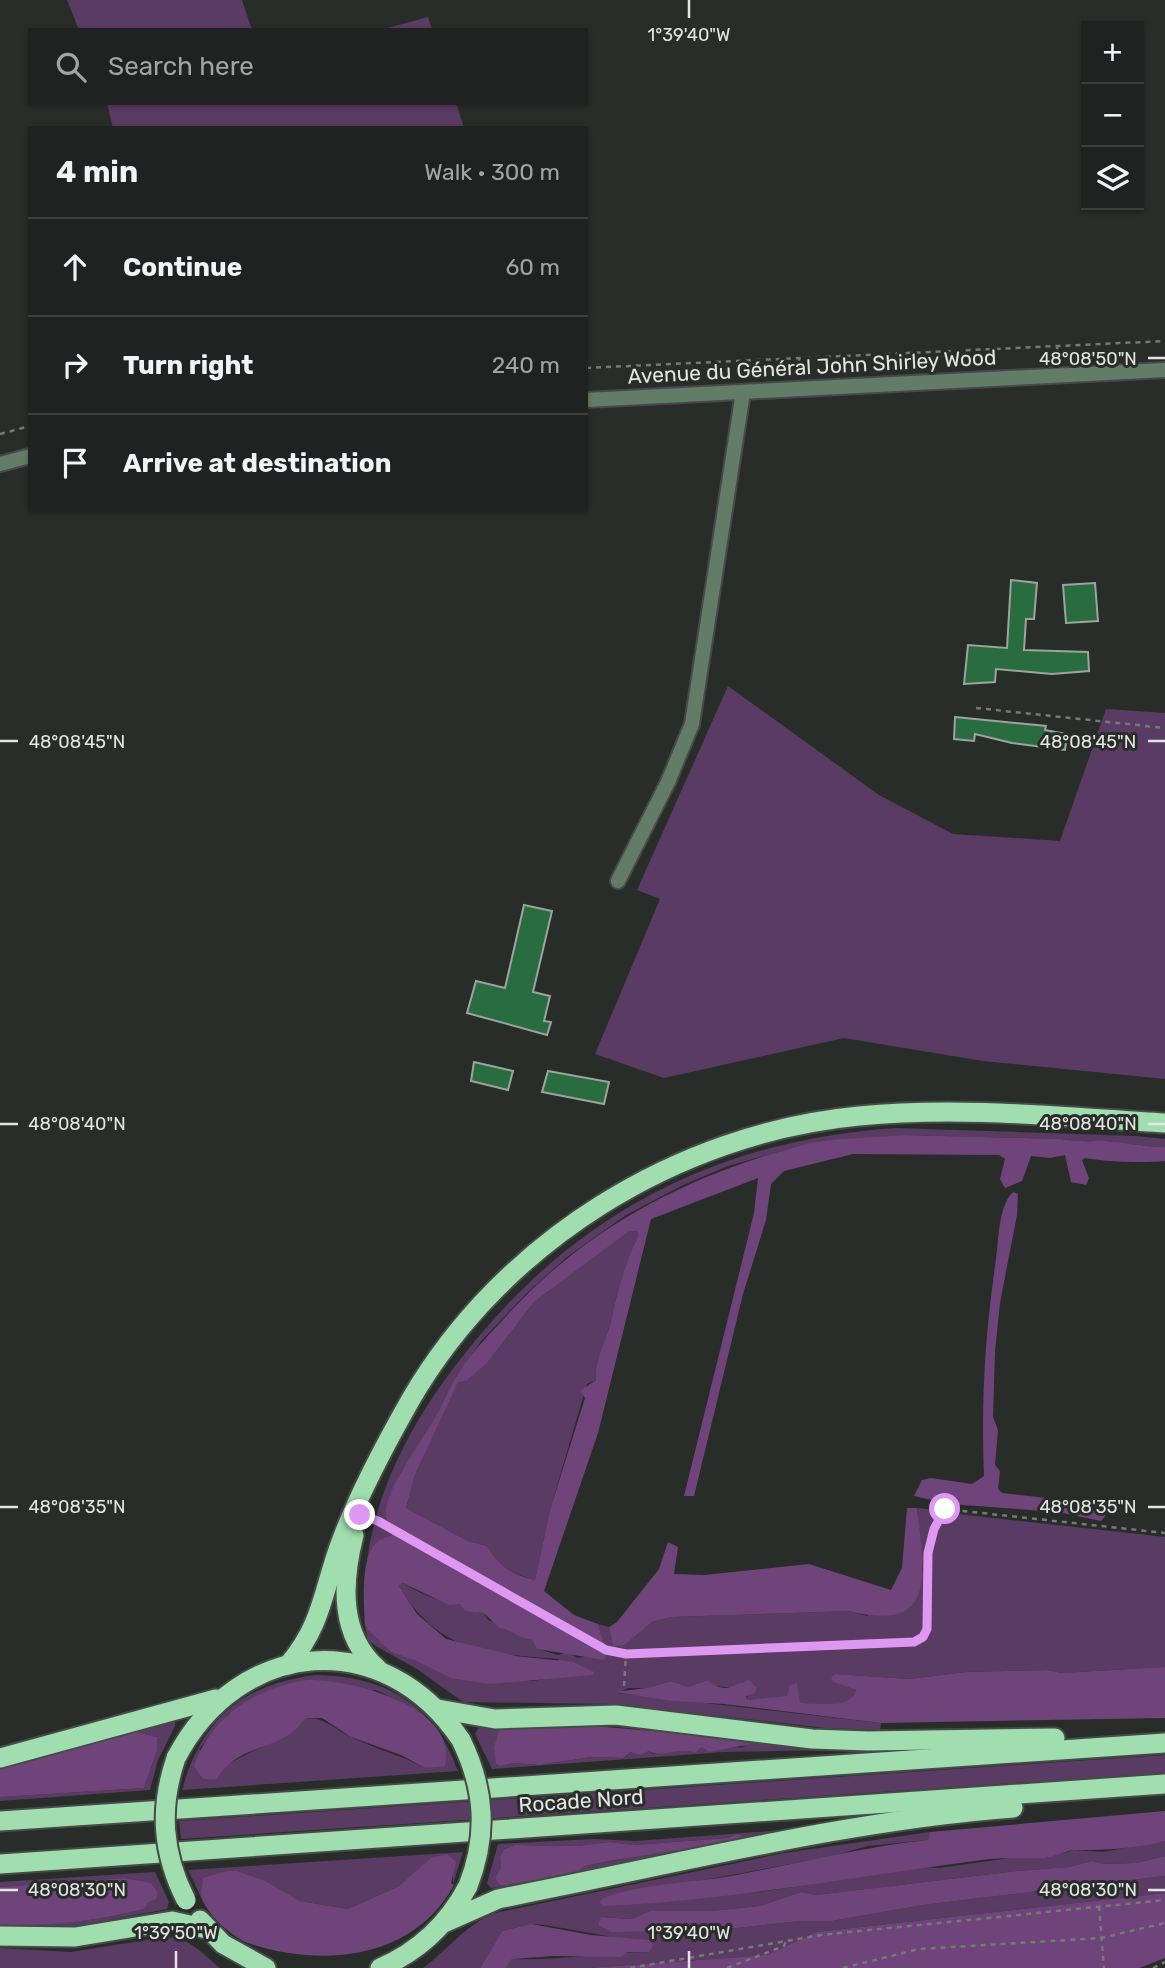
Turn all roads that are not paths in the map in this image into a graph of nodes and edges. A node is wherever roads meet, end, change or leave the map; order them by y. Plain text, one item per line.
1 (1165, 370) edge
2 (743, 392) junction
3 (588, 400) edge
4 (28, 457) edge
5 (0, 464) edge
6 (618, 881) dead end
7 (1165, 1123) edge
8 (368, 1483) junction
9 (288, 1665) junction
10 (380, 1671) junction
11 (221, 1698) junction
12 (438, 1709) junction
13 (1165, 1736) edge
14 (1165, 1743) edge
15 (0, 1758) edge
16 (1165, 1784) edge
17 (1165, 1793) edge
18 (0, 1821) edge
19 (0, 1864) edge
20 (446, 1922) junction
21 (207, 1928) junction
22 (0, 1936) edge
23 (266, 1968) edge
24 (380, 1968) edge

1 - 2 street, Avenue du Général John Shirley Wood
2 - 3 street, Avenue du Général John Shirley Wood
2 - 6 street
4 - 5 street
7 - 8 highway
8 - 9 highway
8 - 10 highway
9 - 10 highway
9 - 11 highway
10 - 12 highway
11 - 15 highway
11 - 21 highway, bridge
12 - 13 highway
12 - 20 highway, bridge
14 - 18 highway, Rocade Nord
16 - 19 highway, Rocade Nord
17 - 20 highway
20 - 24 highway
21 - 22 highway
21 - 23 highway

